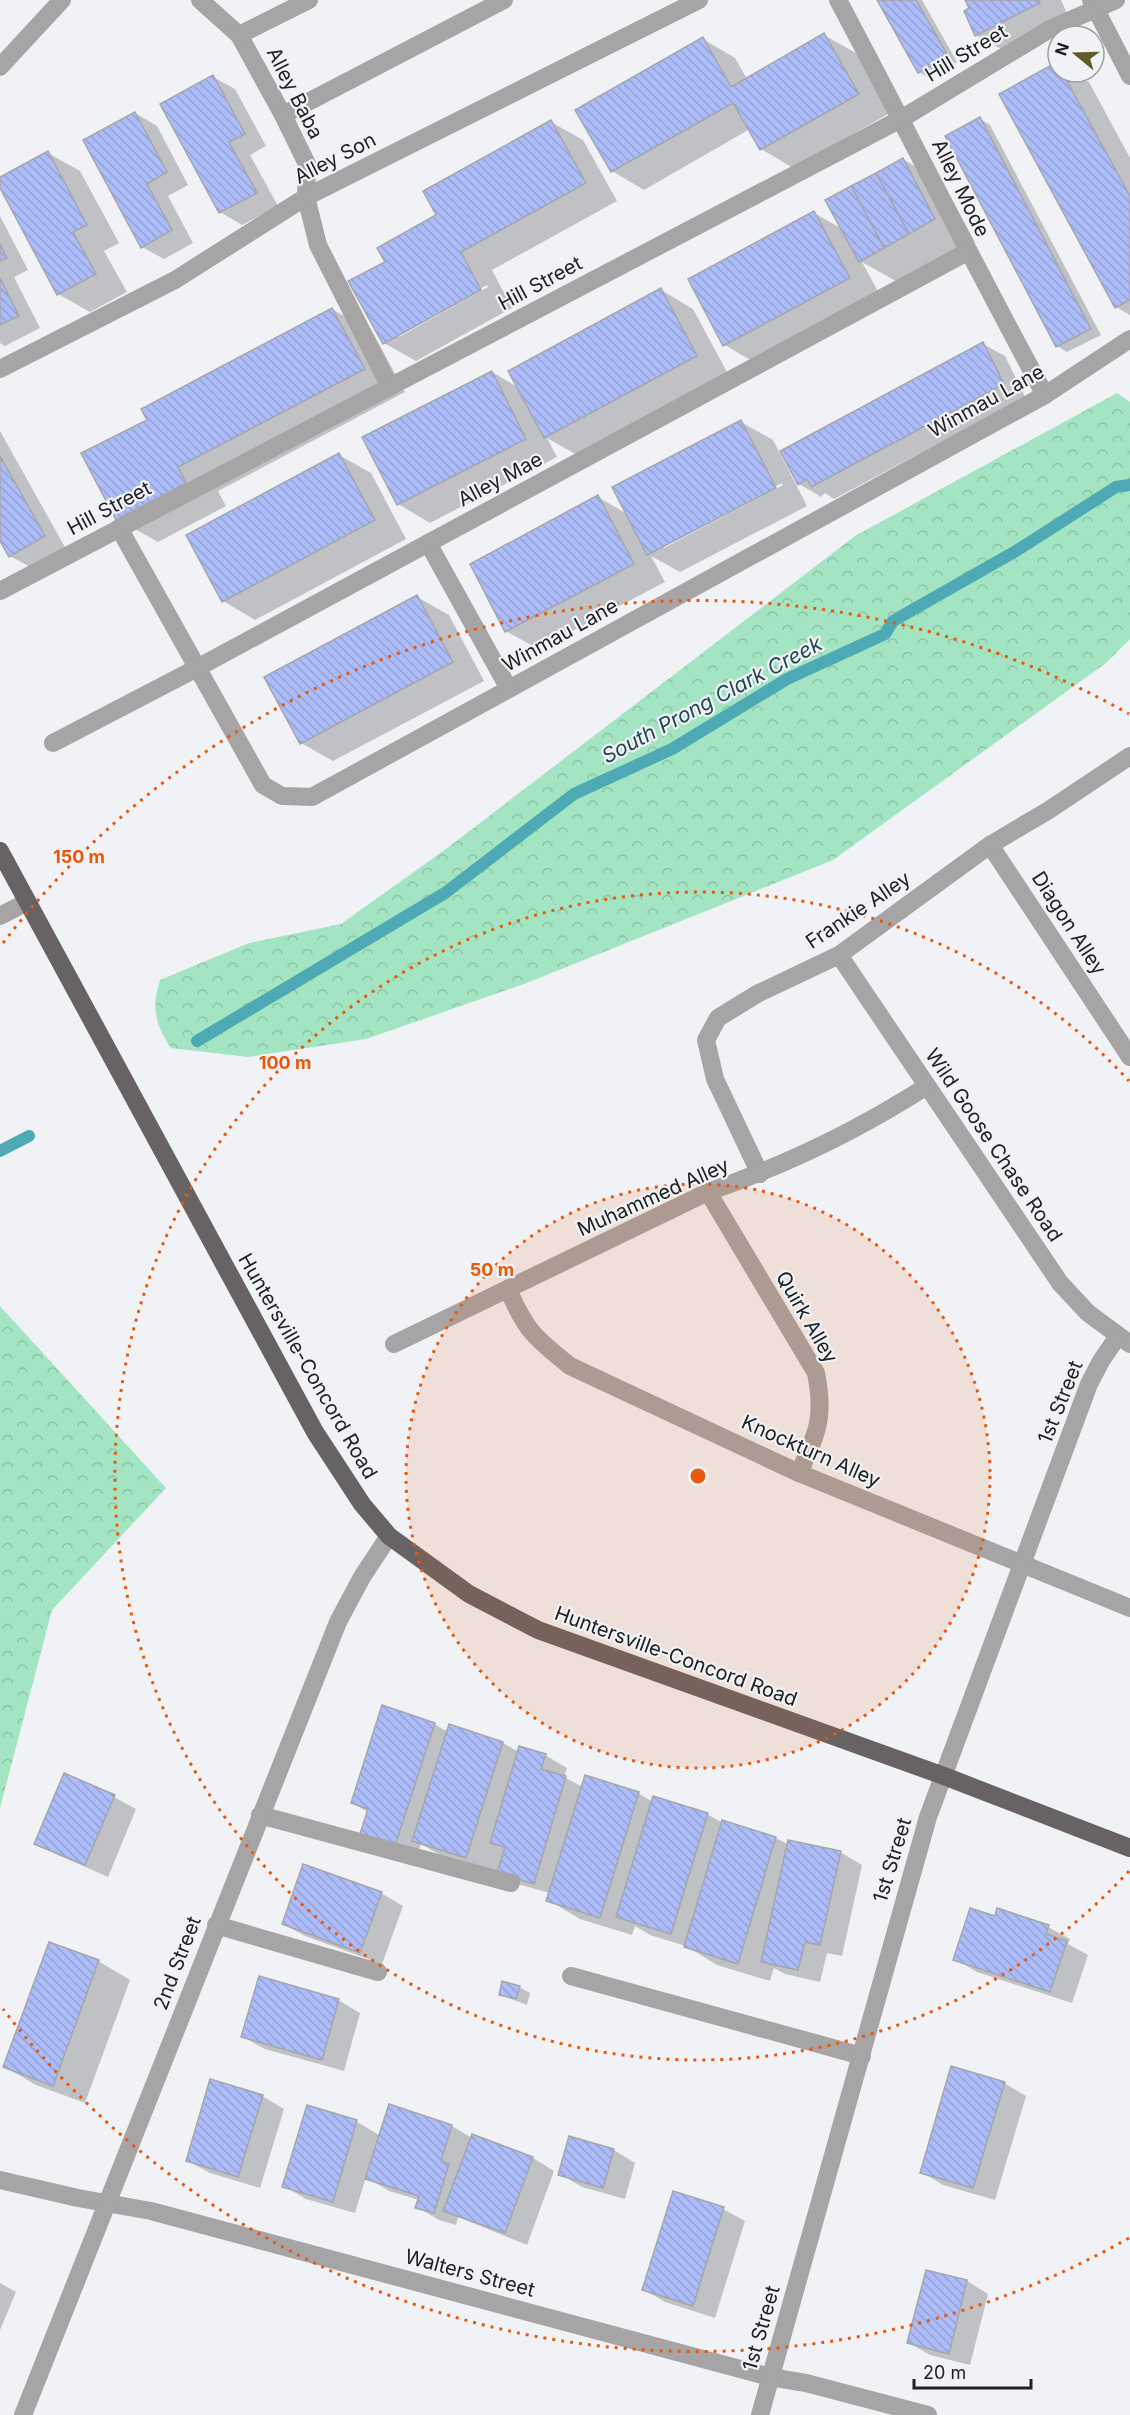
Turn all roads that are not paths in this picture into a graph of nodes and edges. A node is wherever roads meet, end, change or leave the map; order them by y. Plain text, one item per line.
1 (62, 0) edge
2 (200, 0) edge
3 (309, 0) edge
4 (504, 0) edge
5 (699, 0) edge
6 (838, 0) edge
7 (1116, 0) edge
8 (1093, 3) edge
9 (239, 35) junction
10 (0, 67) edge
11 (1130, 76) edge
12 (283, 115) junction
13 (901, 118) junction
14 (306, 197) junction
15 (967, 252) junction
16 (1130, 339) edge
17 (0, 369) edge
18 (390, 387) junction
19 (1045, 395) junction
20 (119, 528) junction
21 (428, 543) junction
22 (2, 586) edge
23 (197, 668) junction
24 (509, 689) junction
25 (53, 743) dead end
26 (1130, 756) edge
27 (990, 845) junction
28 (0, 852) edge
29 (27, 902) junction
30 (0, 916) edge
31 (839, 955) junction
32 (1130, 1057) edge
33 (927, 1086) junction
34 (760, 1174) junction
35 (708, 1192) junction
36 (508, 1289) junction
37 (1124, 1340) edge
38 (394, 1344) dead end
39 (799, 1473) junction
40 (389, 1536) junction
41 (1021, 1564) junction
42 (1130, 1608) edge
43 (944, 1776) junction
44 (260, 1815) junction
45 (1130, 1848) edge
46 (511, 1883) dead end
47 (216, 1925) junction
48 (378, 1972) dead end
49 (571, 1976) dead end
50 (862, 2056) junction
51 (0, 2180) edge
52 (107, 2203) junction
53 (770, 2378) junction
54 (22, 2415) edge
55 (760, 2415) edge
56 (928, 2415) edge

1 - 10 street
2 - 9 street, Alley Baba
3 - 9 street
4 - 12 street
5 - 14 street, Alley Son
6 - 13 street, Alley Mode
7 - 8 street, Hill Street
8 - 11 street
8 - 13 street, Hill Street
9 - 12 street, Alley Baba
12 - 14 street, Alley Baba
13 - 15 street, Alley Mode
13 - 18 street, Hill Street
14 - 17 street, Alley Son
14 - 18 street, Alley Baba
15 - 19 street, Alley Mode
15 - 21 street, Alley Mae
16 - 19 street, Winmau Lane
18 - 20 street, Hill Street
19 - 24 street, Winmau Lane
20 - 22 street, Hill Street
20 - 23 street, Winmau Lane
21 - 23 street, Alley Mae
21 - 24 street
23 - 24 street, Winmau Lane
23 - 25 street, Alley Mae
26 - 27 street, Frankie Alley
27 - 31 street, Frankie Alley
27 - 32 street, Diagon Alley
28 - 29 main road, Huntersville-Concord Road
29 - 30 street
29 - 40 main road, Huntersville-Concord Road
31 - 33 street, Wild Goose Chase Road
31 - 34 street, Frankie Alley
33 - 34 street, Muhammed Alley
33 - 37 street, Wild Goose Chase Road
34 - 35 street, Muhammed Alley
35 - 36 street, Muhammed Alley
35 - 39 street, Quirk Alley
36 - 38 street, Muhammed Alley
36 - 39 street, Knockturn Alley
37 - 41 street, 1st Street
39 - 41 street, Knockturn Alley
40 - 43 main road, Huntersville-Concord Road
40 - 44 street, 2nd Street
41 - 42 street, Knockturn Alley
41 - 43 street, 1st Street
43 - 45 main road, Huntersville-Concord Road
43 - 50 street, 1st Street
44 - 46 street
44 - 47 street, 2nd Street
47 - 48 street
47 - 52 street, 2nd Street
49 - 50 street
50 - 53 street, 1st Street
51 - 52 street, Walters Street
52 - 53 street, Walters Street
52 - 54 street, 2nd Street
53 - 55 street, 1st Street
53 - 56 street, Walters Street

